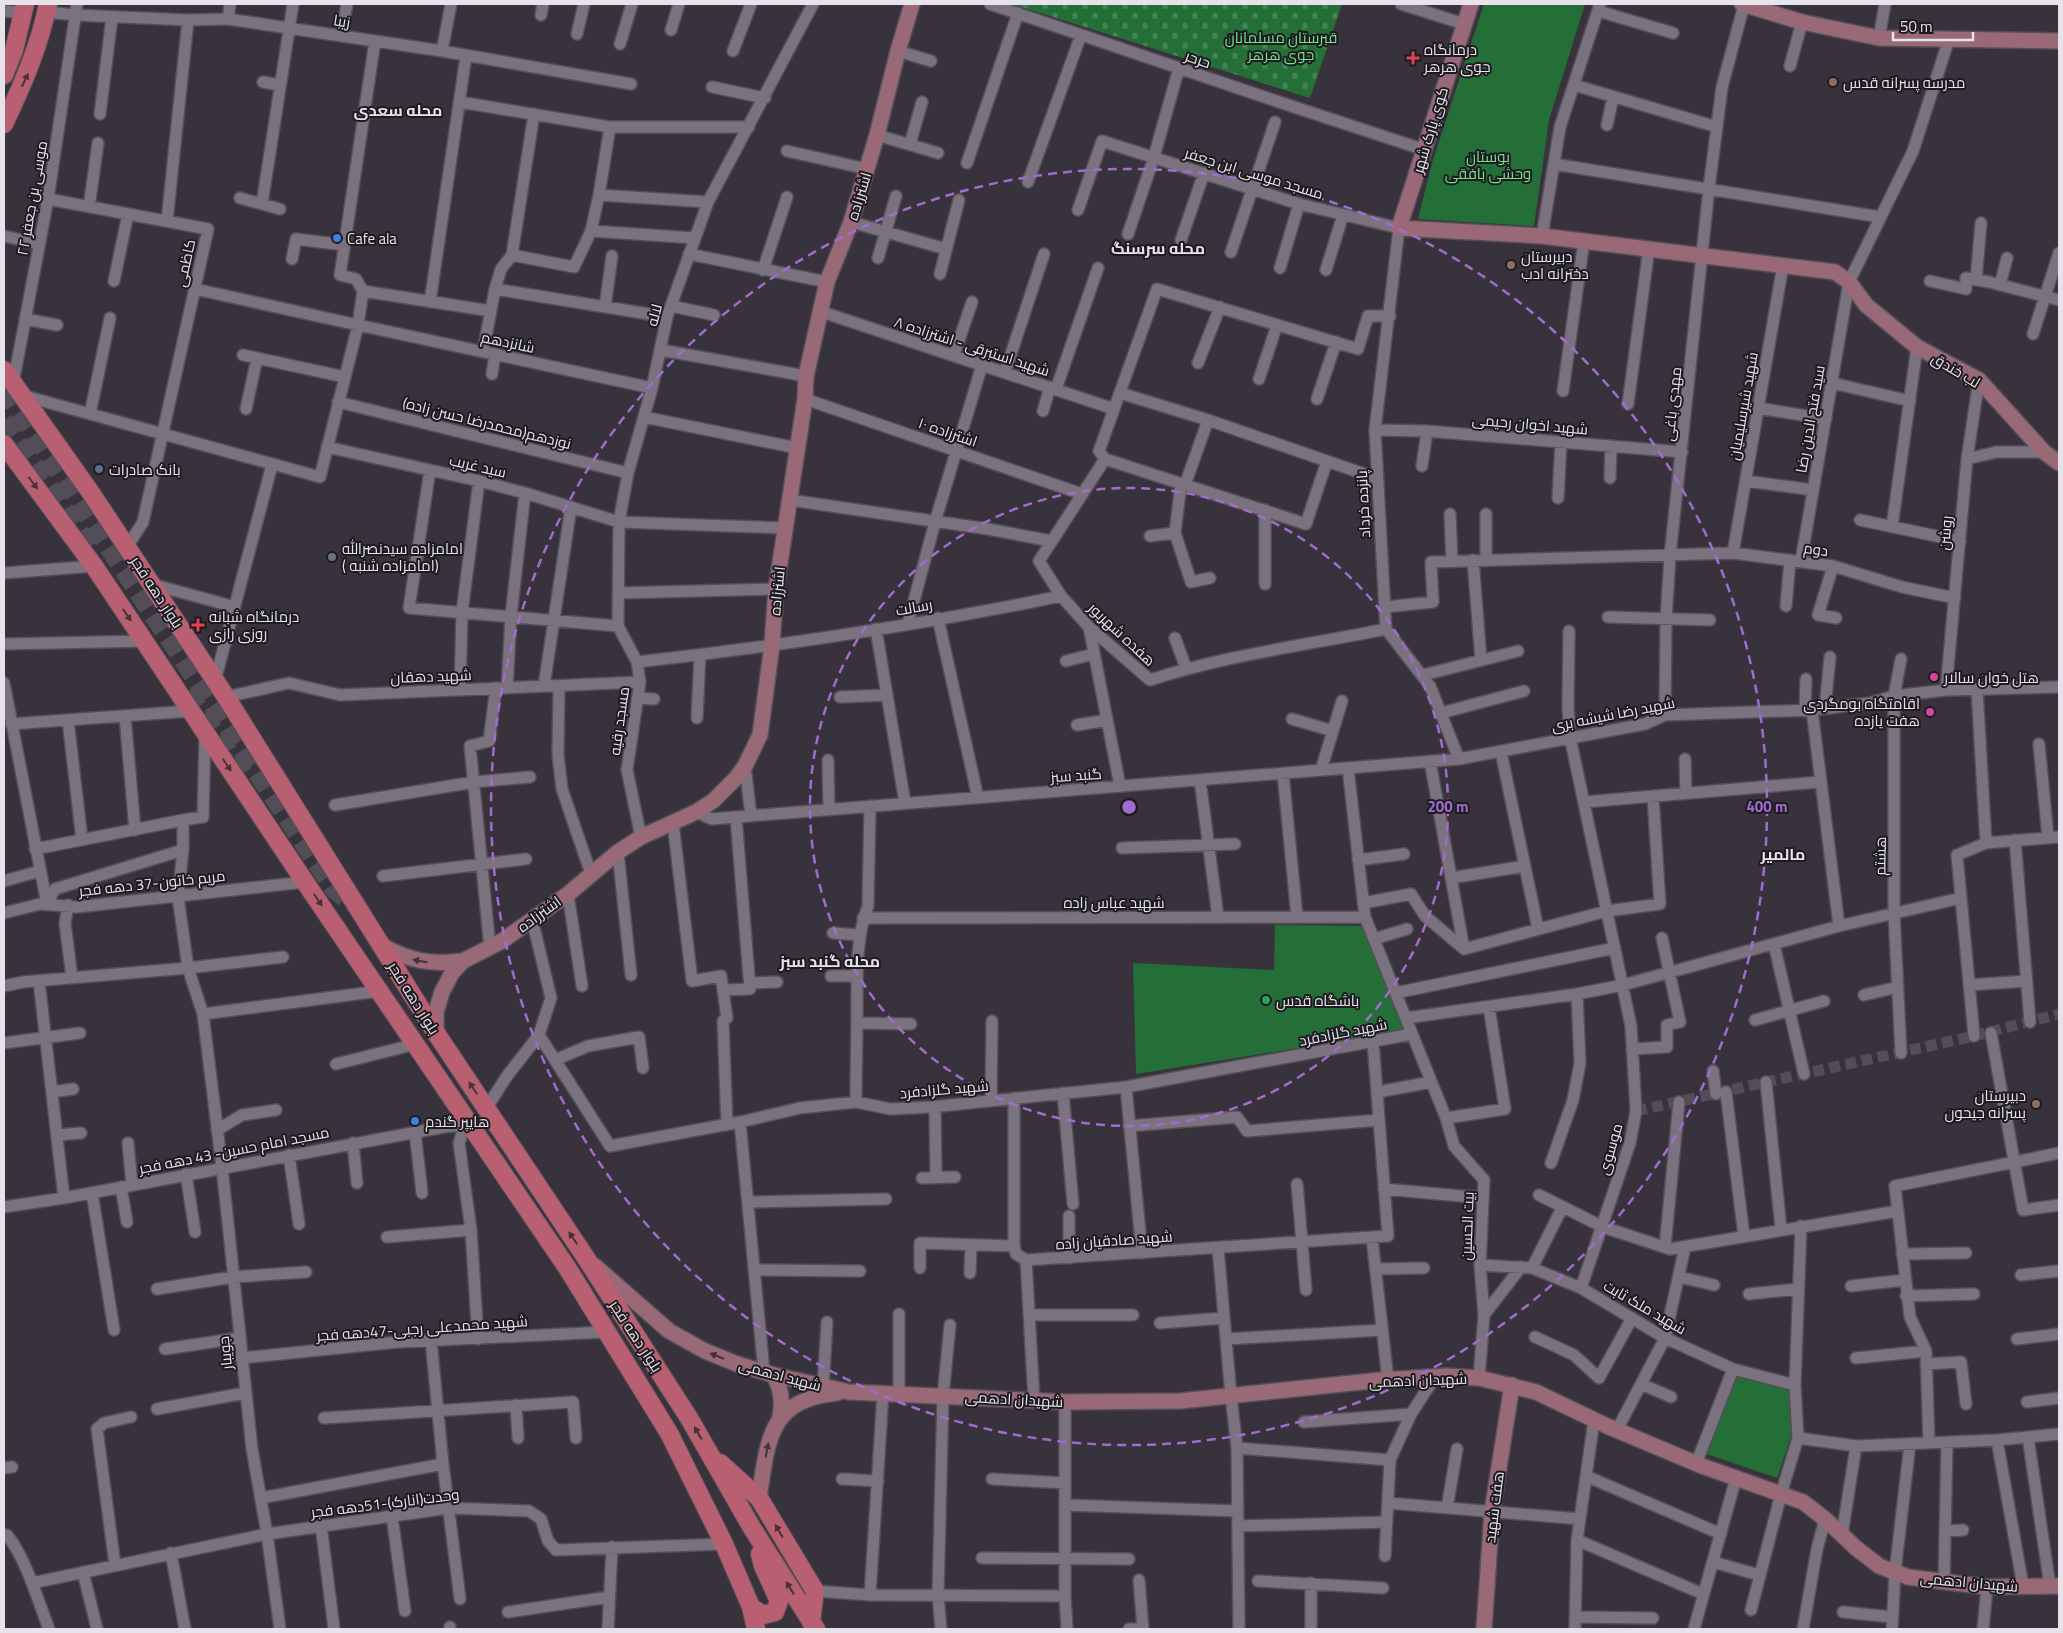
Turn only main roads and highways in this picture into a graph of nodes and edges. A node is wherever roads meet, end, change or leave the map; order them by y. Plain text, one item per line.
1 (24, 8) edge
2 (47, 8) edge
3 (4, 75) edge
4 (4, 124) edge
5 (13, 383) edge
6 (4, 444) edge
7 (709, 1452) junction
8 (752, 1528) junction
9 (751, 1606) junction
10 (814, 1625) edge
11 (756, 1629) edge

1 - 3 main road
4 -> 2 main road
7 -> 5 main road, بلوار دهه فجر
6 -> 9 main road, بلوار دهه فجر
7 - 8 main road, بلوار دهه فجر
10 -> 7 main road
8 - 9 main road
10 -> 8 main road, بلوار دهه فجر
9 - 11 main road, بلوار دهه فجر

